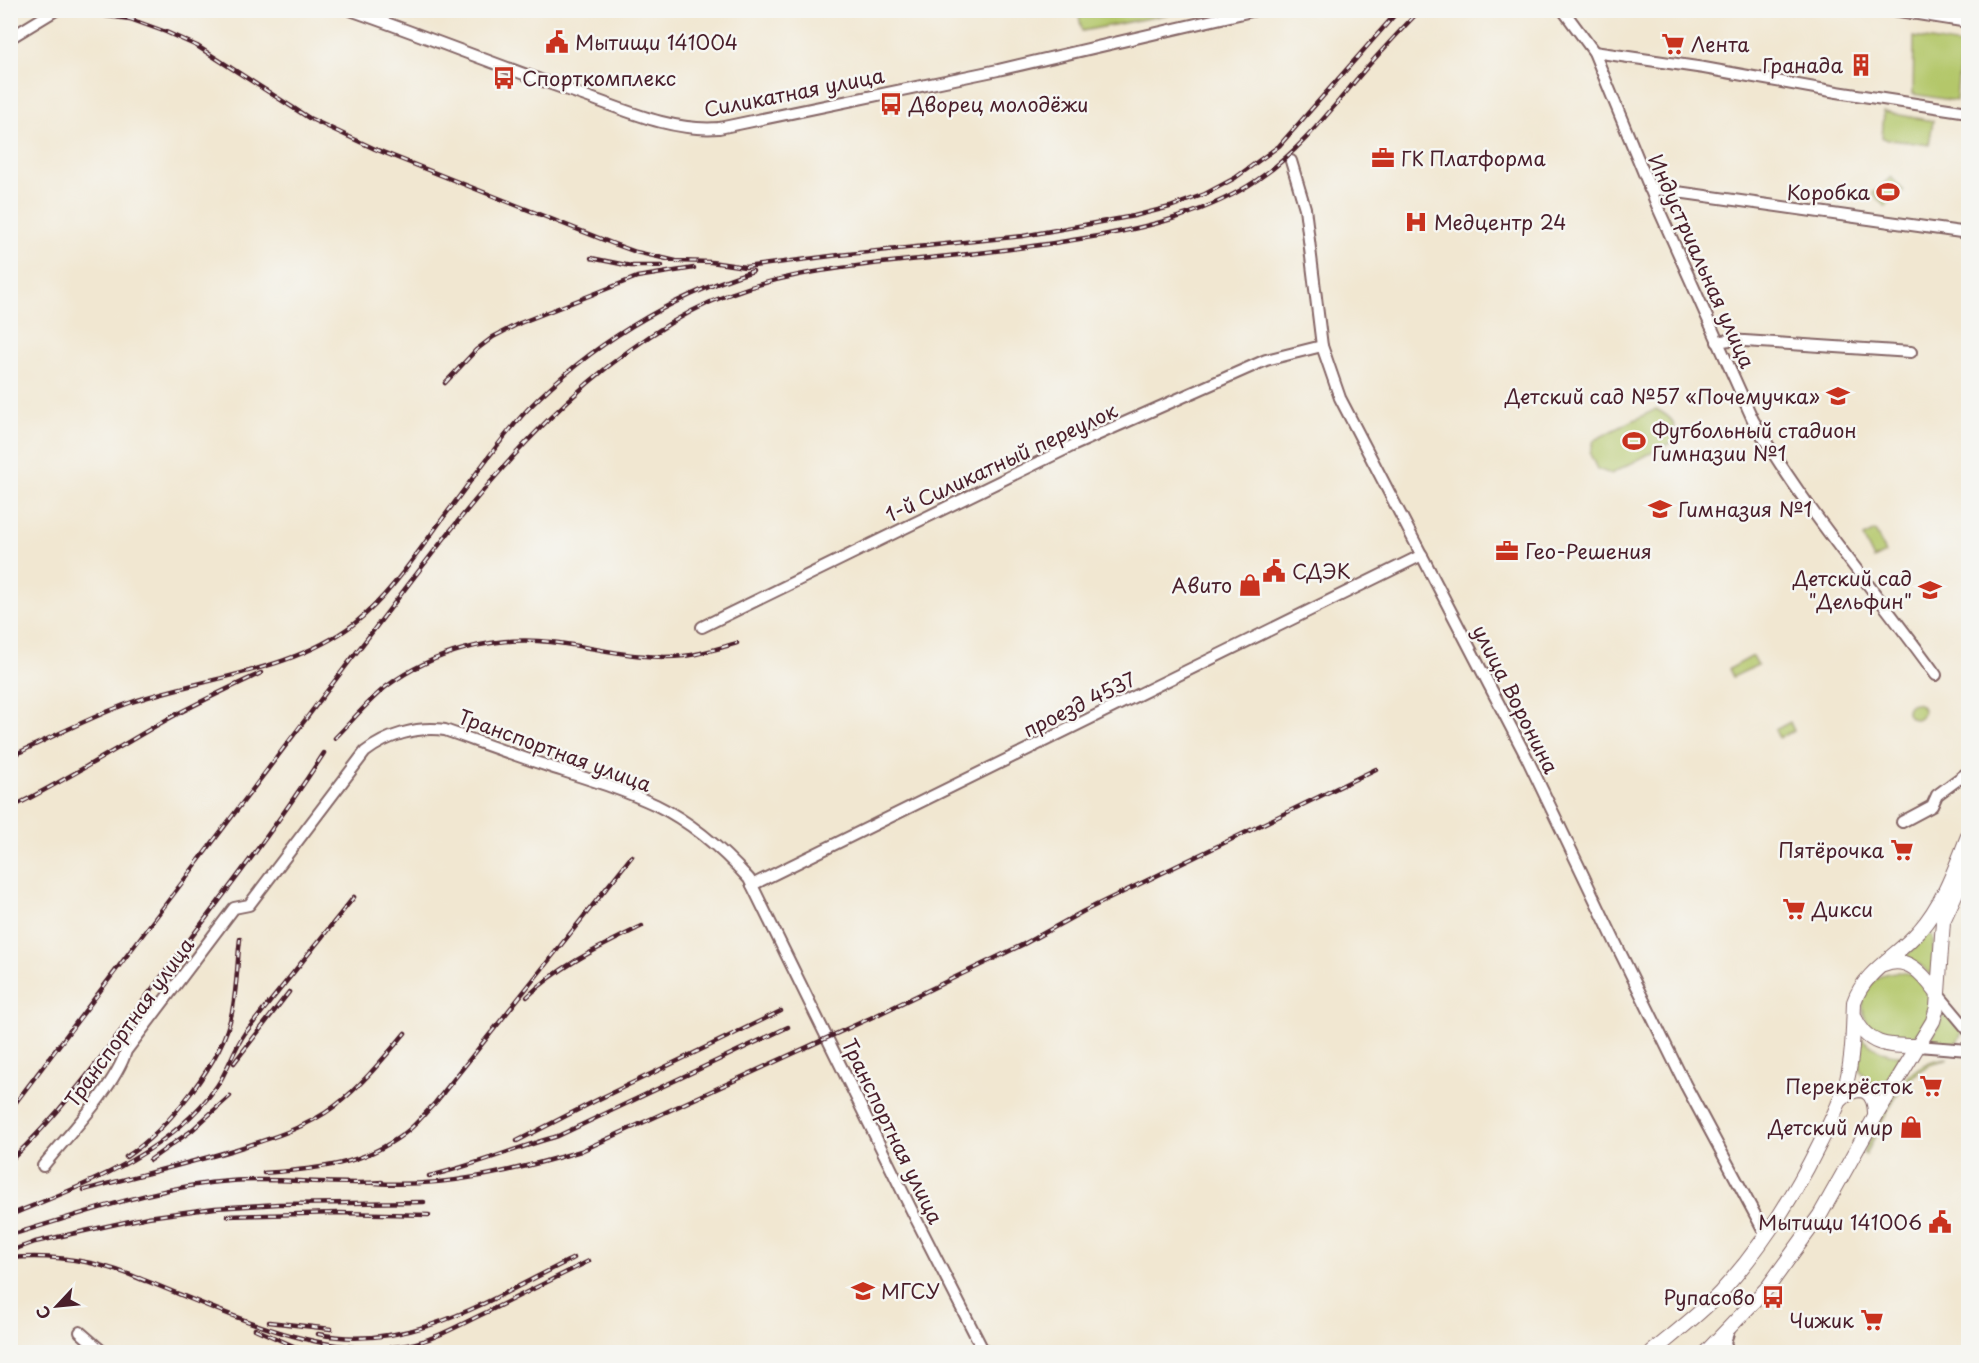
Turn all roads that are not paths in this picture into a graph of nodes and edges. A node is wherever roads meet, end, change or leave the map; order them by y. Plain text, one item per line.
1 (56, 10) edge
2 (350, 10) edge
3 (1256, 10) edge
4 (1563, 10) edge
5 (1571, 10) edge
6 (1893, 10) edge
7 (1968, 22) edge
8 (1578, 28) junction
9 (10, 38) edge
10 (1594, 52) junction
11 (1968, 112) edge
12 (1291, 161) dead end
13 (1649, 188) junction
14 (1968, 233) edge
15 (1717, 342) junction
16 (1322, 346) junction
17 (1911, 352) dead end
18 (1422, 555) junction
19 (702, 627) dead end
20 (1936, 675) dead end
21 (1968, 772) edge
22 (1902, 822) dead end
23 (1968, 836) edge
24 (1968, 867) edge
25 (752, 885) junction
26 (1877, 968) junction
27 (1937, 993) junction
28 (1853, 1014) junction
29 (1968, 1030) edge
30 (1918, 1046) junction
31 (1968, 1050) edge
32 (1841, 1100) junction
33 (1875, 1117) junction
34 (44, 1166) dead end
35 (1766, 1235) junction
36 (1730, 1328) junction
37 (80, 1332) dead end
38 (104, 1353) edge
39 (984, 1353) edge
40 (1652, 1353) edge
41 (1706, 1353) edge
42 (1728, 1353) edge

1 - 9 street
2 - 3 street, Силикатная улица
4 - 8 street, Индустриальная улица
5 - 8 street, Индустриальная улица
6 - 7 street
8 - 10 street, Индустриальная улица
10 - 11 street
10 - 13 street, Индустриальная улица
12 - 16 street, улица Воронина
13 - 14 street
13 - 15 street, Индустриальная улица
15 - 17 street
15 - 20 street, Индустриальная улица
16 - 18 street, улица Воронина
16 - 19 street, 1-й Силикатный переулок
18 - 25 street, проезд 4537
18 - 35 street, улица Воронина
21 - 22 street
23 - 26 main road
24 - 27 main road
25 - 34 street, Транспортная улица
25 - 39 street, Транспортная улица
26 - 27 main road
26 - 28 main road
27 - 29 street
27 - 30 main road
28 - 30 main road
28 - 32 main road
30 - 31 street
30 - 33 main road
32 - 33 main road
32 - 35 main road
33 - 36 main road
35 - 40 main road
36 - 41 main road
36 - 42 street
37 - 38 street

